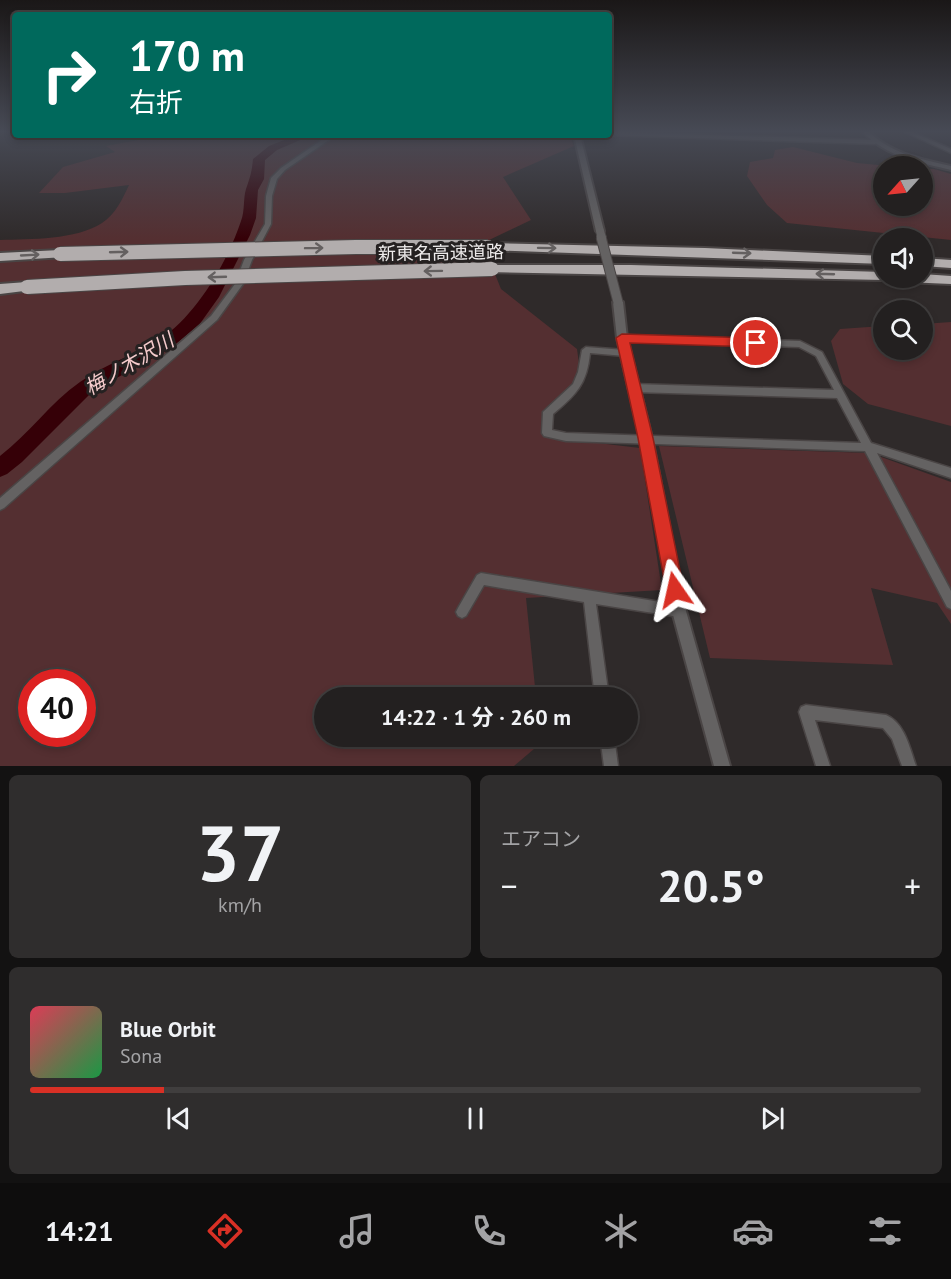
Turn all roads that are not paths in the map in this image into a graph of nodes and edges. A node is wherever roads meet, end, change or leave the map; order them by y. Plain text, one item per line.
1 (287, 168) edge
2 (585, 168) edge
3 (0, 256) edge
4 (873, 260) edge
5 (933, 263) edge
6 (951, 264) edge
7 (873, 276) edge
8 (933, 279) edge
9 (951, 280) edge
10 (0, 289) edge
11 (622, 338) junction
12 (626, 353) junction
13 (633, 388) junction
14 (839, 394) junction
15 (646, 438) junction
16 (870, 447) junction
17 (951, 473) edge
18 (0, 505) edge
19 (589, 597) junction
20 (951, 603) edge
21 (679, 611) junction
22 (462, 612) dead end
23 (601, 687) edge
24 (608, 747) edge
25 (611, 766) edge
26 (722, 766) edge
27 (823, 766) edge
28 (909, 766) edge

1 - 18 street
2 - 11 street, bridge
3 -> 4 highway, 新東名高速道路, bridge
5 - 6 highway
7 -> 10 highway, 新東名高速道路, bridge
8 - 9 highway
11 - 12 street
11 - 14 street
12 - 13 street
12 - 15 street
13 - 14 street
13 - 15 street
14 - 16 street
15 - 16 street
15 - 21 street
16 - 17 street
16 - 20 street
19 - 21 street
19 - 22 street
19 - 23 street
21 - 26 street
24 - 25 street
27 - 28 street

